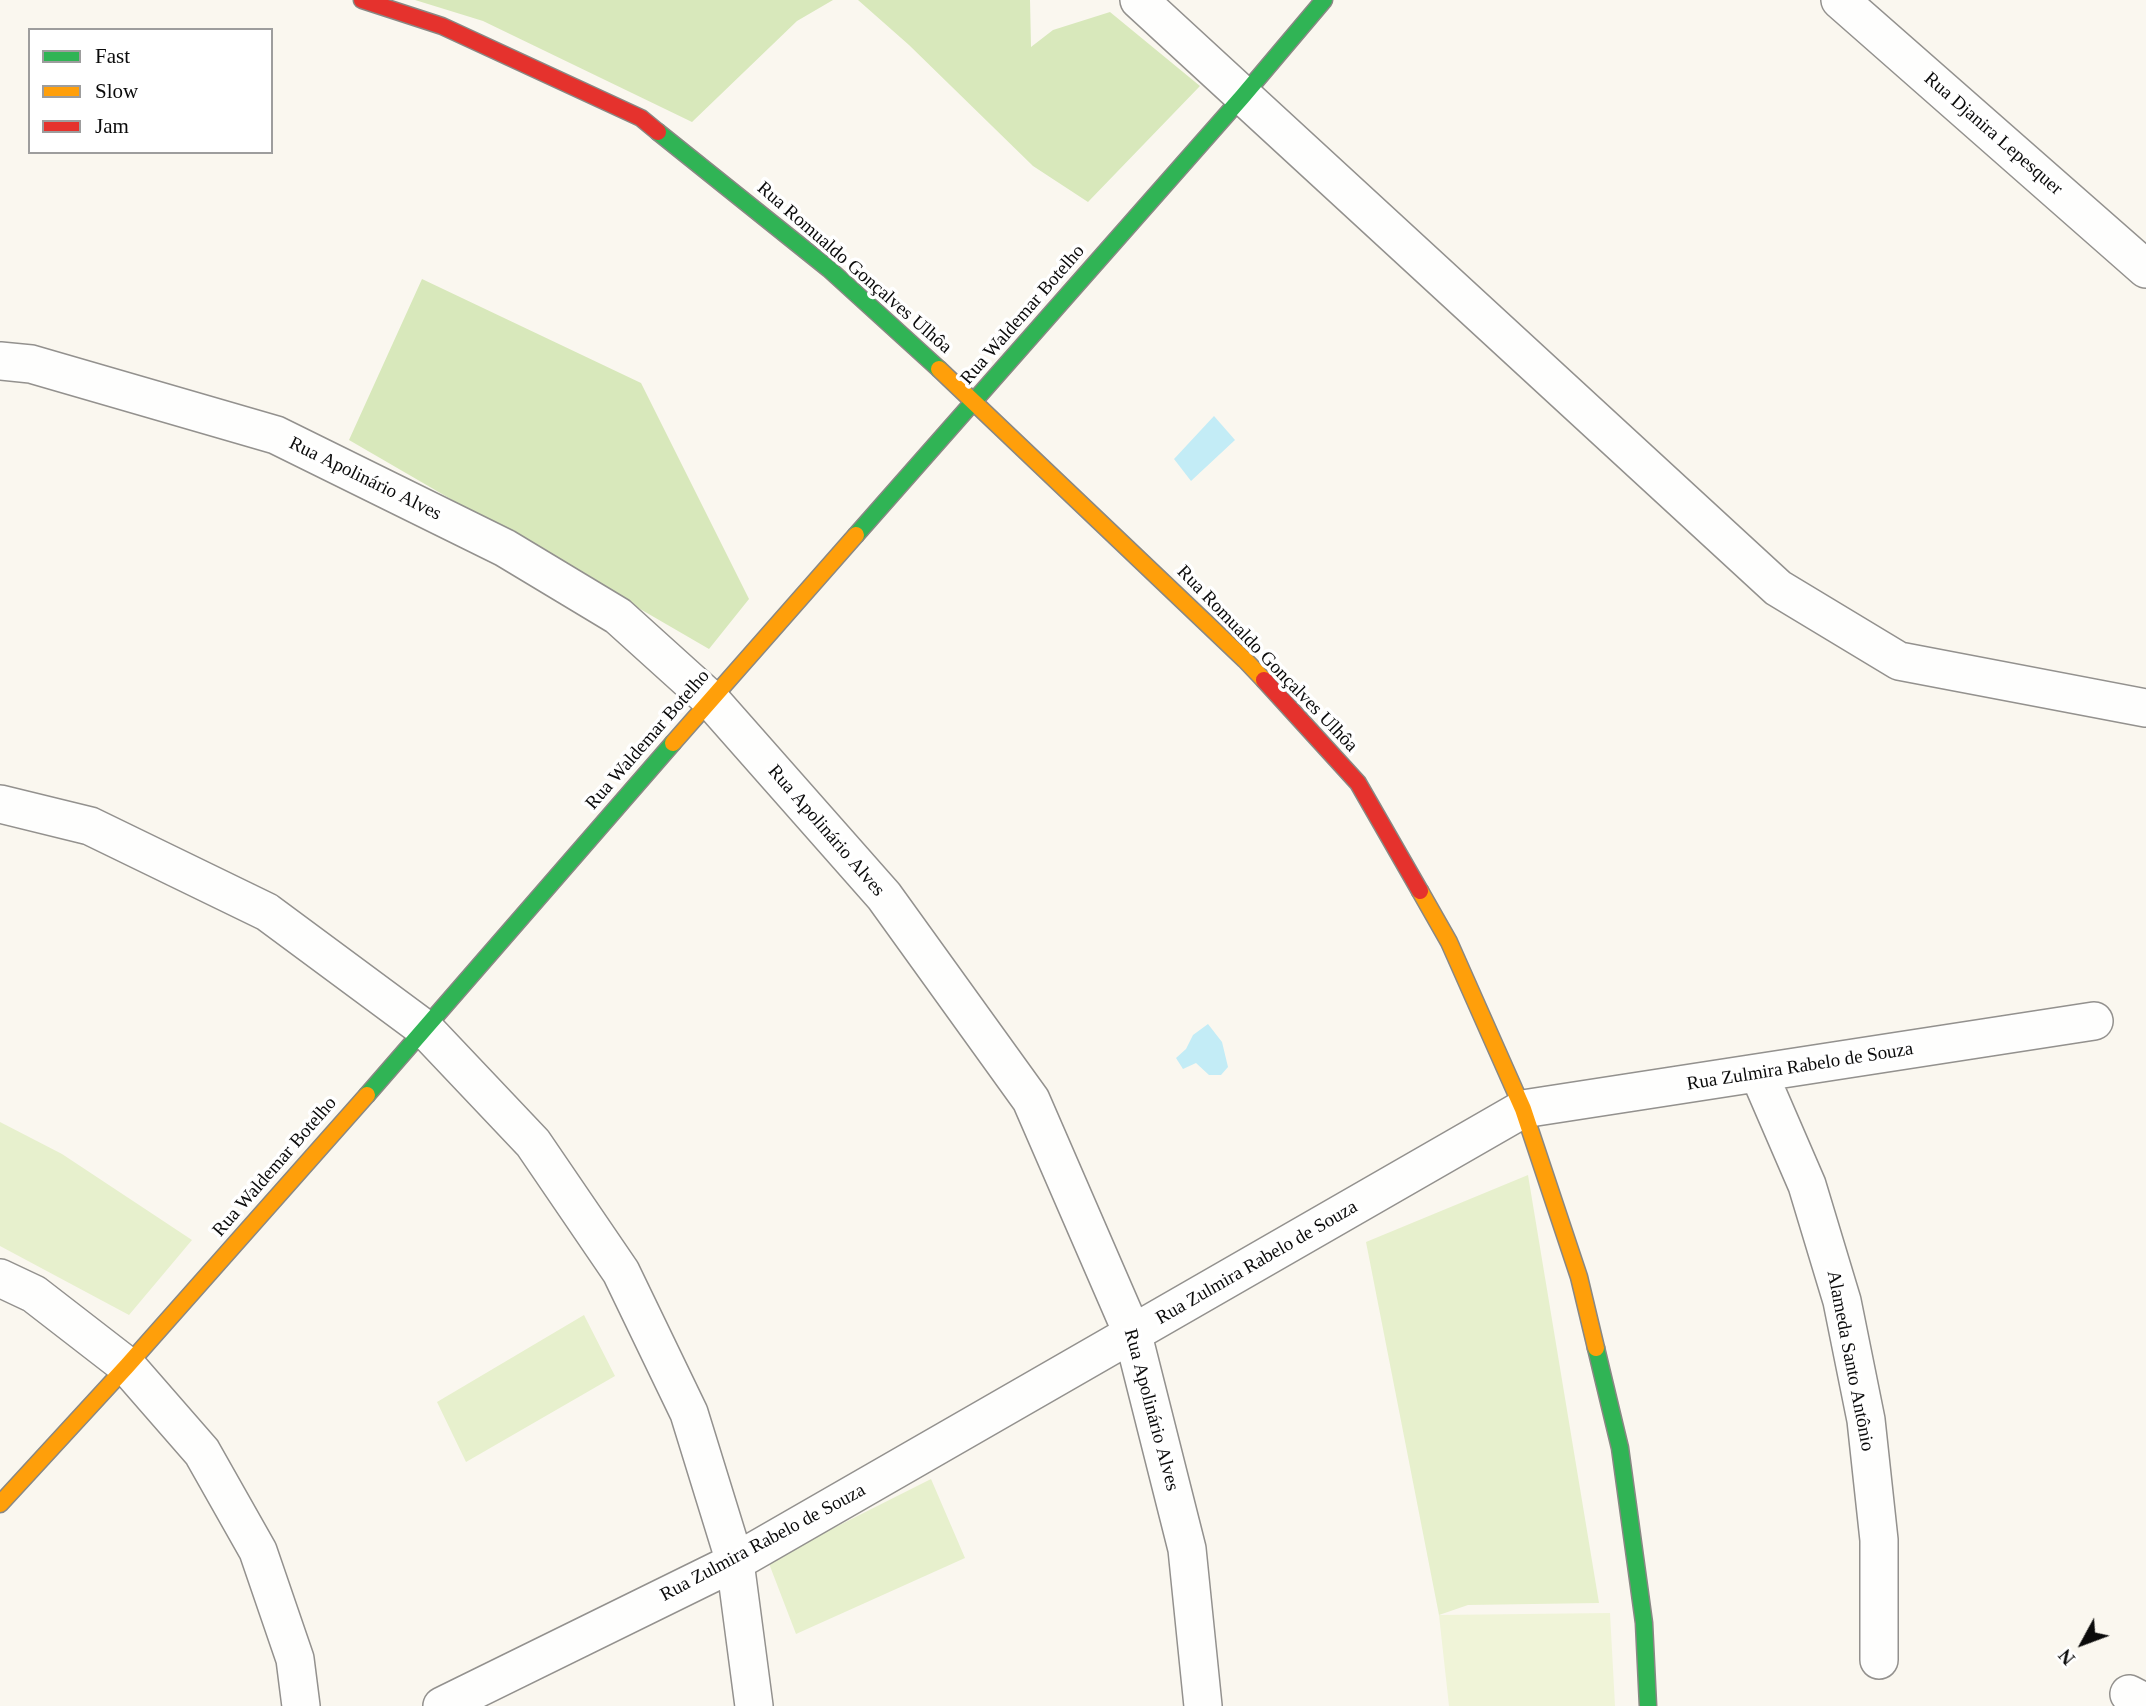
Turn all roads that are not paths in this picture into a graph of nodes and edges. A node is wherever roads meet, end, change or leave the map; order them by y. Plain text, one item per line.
1 (362, 0) edge
2 (1139, 0) edge
3 (1324, 0) edge
4 (1840, 0) edge
5 (1243, 96) junction
6 (2146, 269) edge
7 (0, 361) edge
8 (975, 402) junction
9 (711, 700) junction
10 (2146, 708) edge
11 (0, 804) edge
12 (2094, 1021) dead end
13 (425, 1029) junction
14 (1759, 1074) junction
15 (1522, 1109) junction
16 (0, 1278) edge
17 (1133, 1335) junction
18 (127, 1366) junction
19 (0, 1504) edge
20 (735, 1562) junction
21 (1879, 1660) dead end
22 (301, 1706) edge
23 (442, 1706) edge
24 (754, 1706) edge
25 (1203, 1706) edge
26 (1648, 1706) edge

1 - 8 street, Rua Romualdo Gonçalves Ulhôa
2 - 5 street
3 - 5 street, Rua Waldemar Botelho
4 - 6 street, Rua Djanira Lepesquer
5 - 8 street, Rua Waldemar Botelho
5 - 10 street
7 - 9 street, Rua Apolinário Alves
8 - 9 street, Rua Waldemar Botelho
8 - 15 street, Rua Romualdo Gonçalves Ulhôa
9 - 13 street, Rua Waldemar Botelho
9 - 17 street, Rua Apolinário Alves
11 - 13 street
12 - 14 street, Rua Zulmira Rabelo de Souza
13 - 18 street, Rua Waldemar Botelho
13 - 20 street
14 - 15 street, Rua Zulmira Rabelo de Souza
14 - 21 street, Alameda Santo Antônio
15 - 17 street, Rua Zulmira Rabelo de Souza
15 - 26 street, Rua Romualdo Gonçalves Ulhôa
16 - 18 street
17 - 20 street, Rua Zulmira Rabelo de Souza
17 - 25 street, Rua Apolinário Alves
18 - 19 street, Rua Waldemar Botelho
18 - 22 street
20 - 23 street, Rua Zulmira Rabelo de Souza
20 - 24 street

